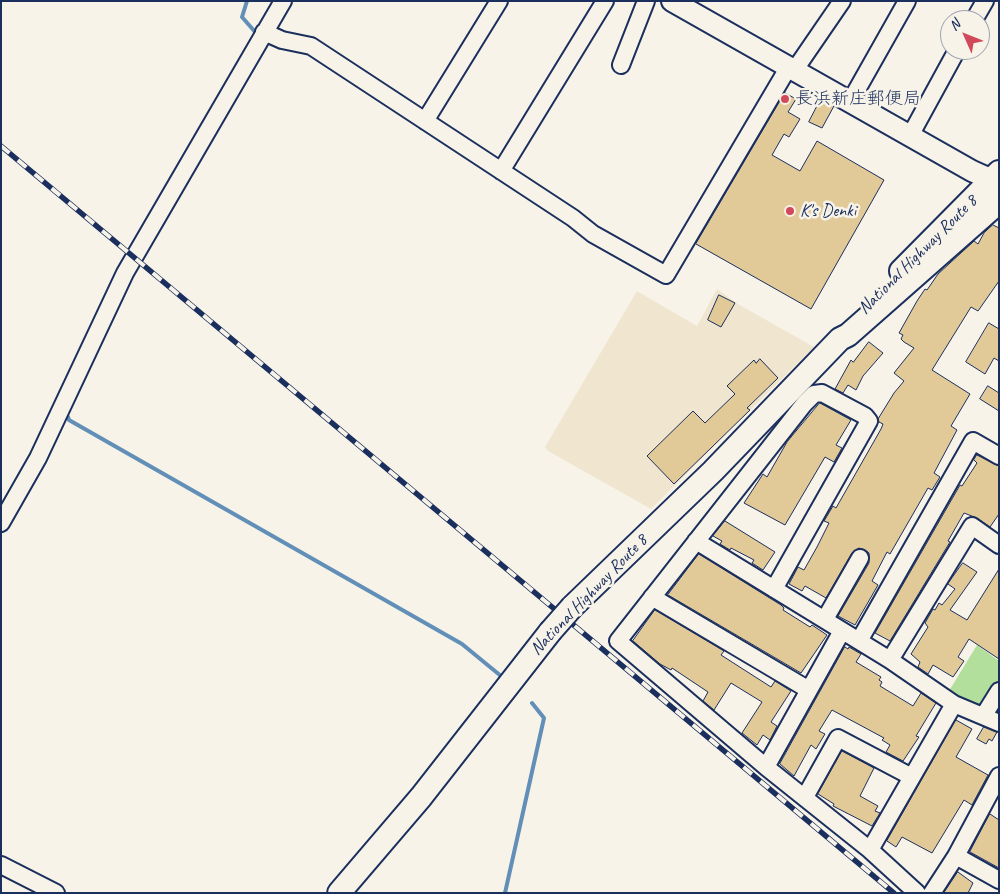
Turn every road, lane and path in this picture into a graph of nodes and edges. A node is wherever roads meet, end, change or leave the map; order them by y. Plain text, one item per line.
1 (283, 1) edge
2 (499, 1) edge
3 (605, 1) edge
4 (646, 1) edge
5 (672, 1) edge
6 (842, 1) edge
7 (907, 1) edge
8 (264, 32) junction
9 (952, 60) edge
10 (621, 64) dead end
11 (791, 70) junction
12 (850, 102) junction
13 (425, 121) junction
14 (910, 136) junction
15 (501, 172) junction
16 (996, 178) edge
17 (999, 202) edge
18 (840, 339) junction
19 (997, 451) edge
20 (1, 523) edge
21 (696, 542) junction
22 (999, 545) edge
23 (860, 558) dead end
24 (774, 589) junction
25 (652, 597) junction
26 (825, 619) junction
27 (842, 631) junction
28 (859, 641) junction
29 (890, 660) junction
30 (809, 690) junction
31 (999, 691) edge
32 (954, 704) junction
33 (984, 715) junction
34 (999, 723) edge
35 (766, 767) junction
36 (999, 776) edge
37 (912, 777) junction
38 (805, 797) junction
39 (993, 802) edge
40 (870, 850) junction
41 (956, 856) junction
42 (1, 865) edge
43 (999, 880) edge
44 (56, 893) edge
45 (339, 893) edge
46 (917, 893) edge
47 (932, 893) edge

1 - 8 street
2 - 13 street
3 - 15 street
4 - 10 street
5 - 11 main road
6 - 11 street
7 - 12 street
8 - 13 street
8 - 20 street
9 - 14 street
11 - 12 main road
11 - 15 street
12 - 14 main road
13 - 15 street
14 - 16 main road
16 - 18 highway, National Highway Route 8
17 - 18 highway, National Highway Route 8
18 - 45 highway, National Highway Route 8, bridge
19 - 28 street
21 - 24 street
21 - 24 street
21 - 25 street
22 - 29 street
23 - 26 street
24 - 26 street
25 - 30 street
25 - 35 street
26 - 27 street
27 - 28 street
27 - 30 street
28 - 29 street
29 - 32 street
30 - 35 street
31 - 33 street
32 - 33 street
32 - 37 street
33 - 34 street
35 - 38 street
36 - 39 street
37 - 38 street
37 - 40 street
38 - 40 street
39 - 41 street
40 - 46 street
41 - 43 street
41 - 47 street
42 - 44 street

